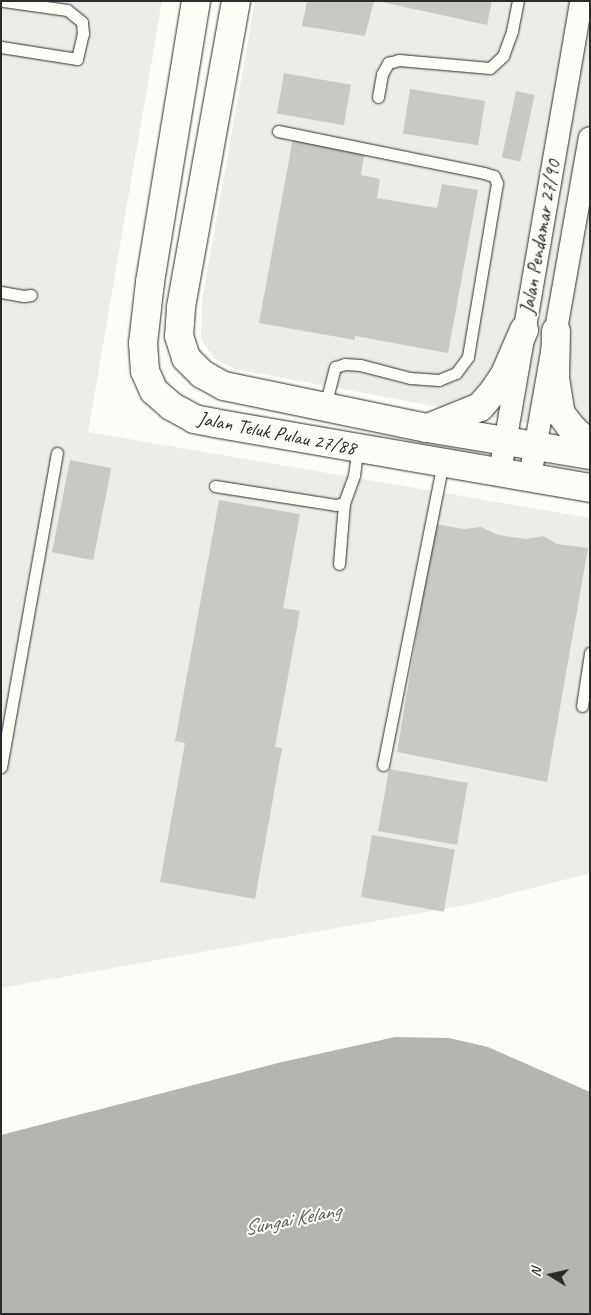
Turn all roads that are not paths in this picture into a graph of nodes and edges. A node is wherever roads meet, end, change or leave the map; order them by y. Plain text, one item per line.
1 (4, 1) edge
2 (196, 1) edge
3 (236, 1) edge
4 (518, 1) edge
5 (581, 1) edge
6 (1, 47) edge
7 (378, 97) dead end
8 (278, 131) dead end
9 (590, 138) edge
10 (586, 175) edge
11 (1, 292) edge
12 (31, 295) dead end
13 (524, 330) junction
14 (556, 330) junction
15 (325, 406) junction
16 (427, 428) junction
17 (505, 441) junction
18 (590, 444) edge
19 (536, 446) junction
20 (358, 448) junction
21 (57, 453) dead end
22 (590, 455) edge
23 (443, 462) junction
24 (500, 472) junction
25 (530, 477) junction
26 (215, 486) dead end
27 (590, 488) edge
28 (344, 503) junction
29 (339, 564) dead end
30 (590, 653) edge
31 (582, 706) dead end
32 (383, 765) dead end
33 (1, 768) edge

1 - 6 lane
2 - 20 street, Jalan Teluk Pulau 27/88
3 - 15 street, Jalan Teluk Pulau 27/88
4 - 7 lane
5 - 13 street, Jalan Pendamar 27/90
8 - 15 lane
9 - 10 street, Jalan Pendamar 27/90
10 - 14 street, Jalan Pendamar 27/90
11 - 12 lane
13 - 16 street
13 - 17 street, Jalan Pendamar 27/90
14 - 18 street
14 - 19 street, Jalan Pendamar 27/90
15 - 16 street, Jalan Teluk Pulau 27/88
16 - 17 street, Jalan Teluk Pulau 27/88
17 - 19 street, Jalan Teluk Pulau 27/88
17 - 24 street, Jalan Pendamar 27/90
19 - 22 street, Jalan Teluk Pulau 27/88
19 - 25 street, Jalan Pendamar 27/90
20 - 23 street, Jalan Teluk Pulau 27/88
20 - 28 lane
21 - 33 lane
23 - 24 street, Jalan Teluk Pulau 27/88
23 - 32 lane
24 - 25 street, Jalan Teluk Pulau 27/88
25 - 27 street, Jalan Teluk Pulau 27/88
26 - 28 lane
28 - 29 lane
30 - 31 lane

